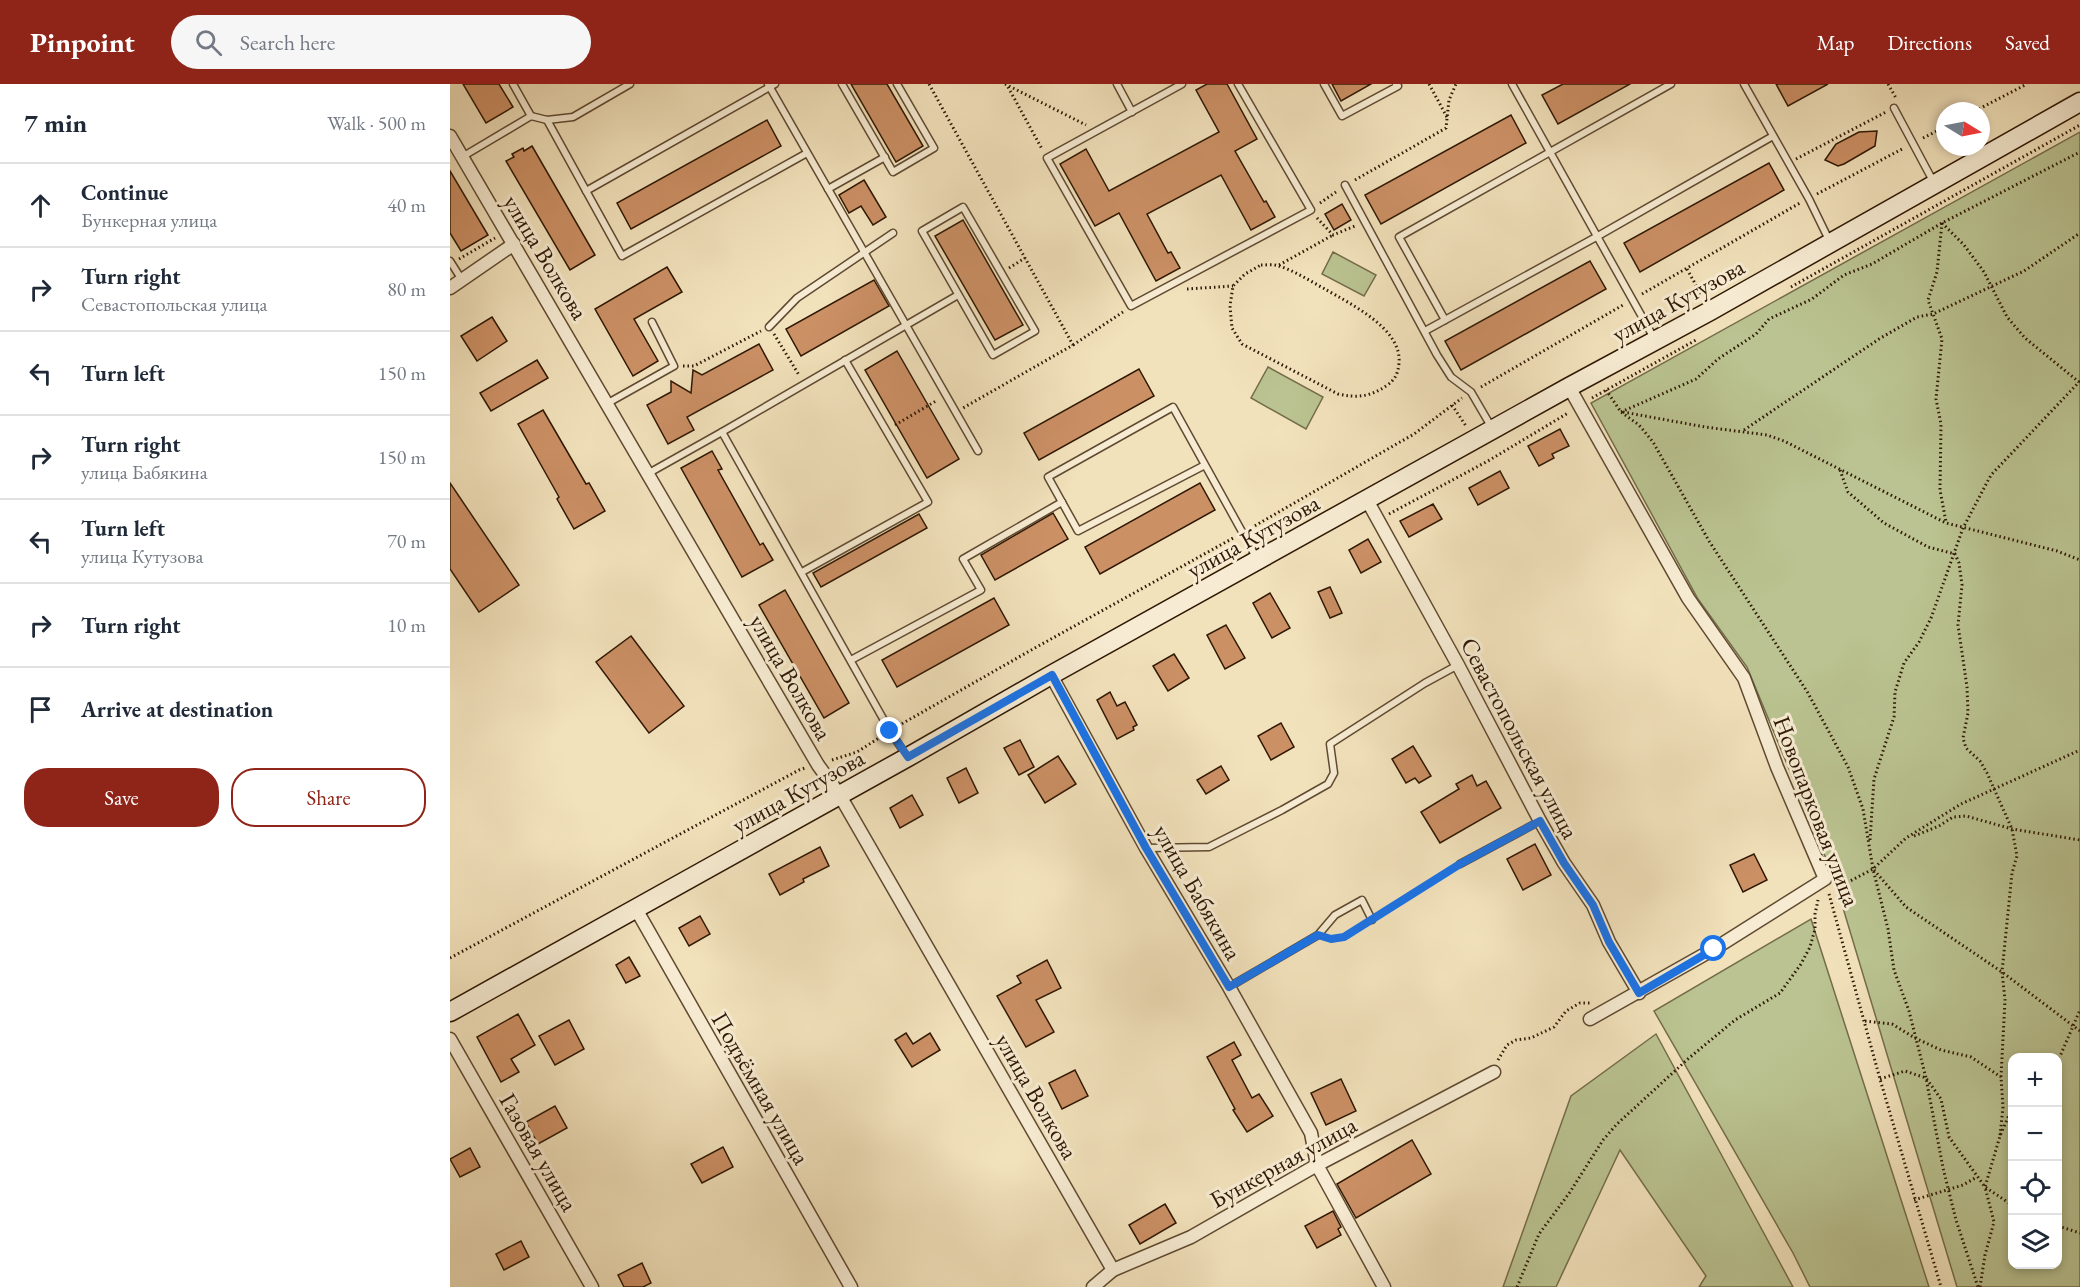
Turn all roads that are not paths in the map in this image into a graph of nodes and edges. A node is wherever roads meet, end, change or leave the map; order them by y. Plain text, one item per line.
1 (513, 84) edge
2 (630, 84) edge
3 (842, 84) edge
4 (897, 84) edge
5 (1117, 84) edge
6 (1182, 84) edge
7 (1238, 84) edge
8 (1324, 84) edge
9 (1396, 84) edge
10 (1512, 84) edge
11 (1671, 84) edge
12 (1744, 84) edge
13 (771, 85) edge
14 (2080, 102) edge
15 (1894, 108) road end
16 (1132, 111) junction
17 (531, 116) junction
18 (547, 120) junction
19 (450, 136) edge
20 (1773, 136) junction
21 (1550, 151) junction
22 (807, 153) junction
23 (461, 157) junction
24 (885, 157) junction
25 (1934, 184) junction
26 (1345, 185) road end
27 (828, 189) junction
28 (586, 191) junction
29 (893, 233) dead end
30 (1598, 236) junction
31 (1831, 243) junction
32 (514, 244) junction
33 (863, 251) junction
34 (451, 263) edge
35 (462, 280) junction
36 (450, 288) edge
37 (958, 295) junction
38 (1445, 320) junction
39 (652, 322) dead end
40 (906, 325) junction
41 (770, 327) road end
42 (1425, 331) junction
43 (1655, 340) junction
44 (845, 360) junction
45 (1569, 387) junction
46 (608, 403) junction
47 (1493, 431) junction
48 (722, 432) junction
49 (978, 451) dead end
50 (1205, 465) junction
51 (649, 472) junction
52 (1367, 500) junction
53 (1062, 502) junction
54 (1258, 561) junction
55 (802, 572) junction
56 (851, 660) junction
57 (1458, 664) junction
58 (1052, 675) junction
59 (908, 757) junction
60 (839, 794) junction
61 (1540, 821) junction
62 (1146, 848) junction
63 (1460, 864) road end
64 (636, 909) junction
65 (1372, 920) road end
66 (1229, 987) junction
67 (1639, 993) junction
68 (450, 1012) edge
69 (1590, 1020) dead end
70 (450, 1039) edge
71 (1494, 1072) road end
72 (1317, 1165) junction
73 (1113, 1270) junction
74 (592, 1287) edge
75 (850, 1287) edge
76 (1093, 1287) edge
77 (1384, 1287) edge

1 - 17 lane
2 - 18 lane
3 - 24 lane
4 - 24 lane
5 - 16 lane
6 - 16 lane
7 - 16 lane
8 - 9 lane
10 - 21 lane
11 - 21 lane
12 - 20 lane
13 - 22 lane
13 - 28 lane
14 - 25 main road, улица Кутузова
15 - 25 lane
17 - 18 lane
17 - 23 lane
18 - 28 lane
19 - 23 street, улица Волкова
20 - 30 lane
20 - 31 lane
21 - 30 lane
21 - 38 lane
22 - 27 lane
22 - 28 lane
23 - 32 street, улица Волкова
24 - 27 lane
25 - 31 main road, улица Кутузова
26 - 42 lane
27 - 33 lane
29 - 33 lane
30 - 38 lane
30 - 43 lane
31 - 43 main road, улица Кутузова
32 - 35 street
32 - 46 street, улица Волкова
33 - 40 lane
33 - 41 lane
34 - 35 lane
35 - 36 street
37 - 37 lane
37 - 40 lane
38 - 42 lane
39 - 46 lane
40 - 44 lane
40 - 49 lane
42 - 47 lane
43 - 45 main road, улица Кутузова
44 - 48 lane
44 - 55 lane
45 - 47 main road, улица Кутузова
45 - 67 street, Новопарковая улица
46 - 51 street, улица Волкова
47 - 52 main road, улица Кутузова
48 - 51 lane
48 - 55 lane
50 - 53 lane
50 - 53 lane
50 - 54 lane
51 - 60 street, улица Волкова
52 - 54 main road, улица Кутузова
52 - 57 street, Севастопольская улица
53 - 56 lane
54 - 58 main road, улица Кутузова
55 - 56 lane
56 - 59 lane
57 - 61 street, Севастопольская улица
57 - 62 lane
58 - 59 main road, улица Кутузова
58 - 62 street, улица Бабякина
59 - 60 main road, улица Кутузова
60 - 64 main road, улица Кутузова
60 - 73 street, улица Волкова
61 - 63 lane
61 - 67 street, Севастопольская улица
62 - 66 street, улица Бабякина
64 - 68 main road, улица Кутузова
64 - 75 street, Подъёмная улица
65 - 66 lane
66 - 72 street, улица Бабякина
67 - 69 street
70 - 74 street, Газовая улица
71 - 72 street, Бункерная улица
72 - 73 street, Бункерная улица
72 - 77 street, улица Бабякина
73 - 76 street, Бункерная улица

